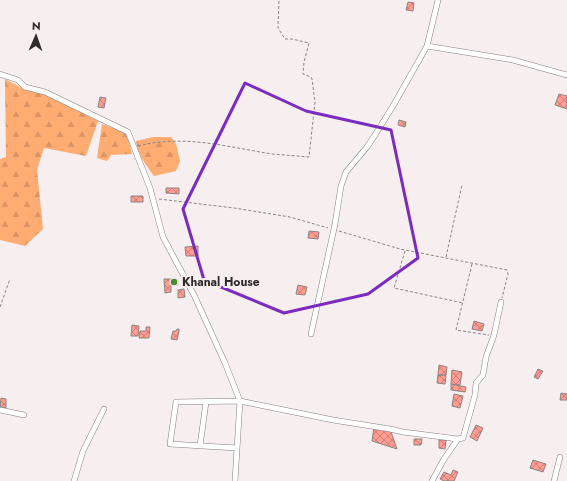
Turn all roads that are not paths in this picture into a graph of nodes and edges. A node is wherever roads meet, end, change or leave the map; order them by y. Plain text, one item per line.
1 (438, 0) edge
2 (428, 46) junction
3 (0, 74) edge
4 (567, 75) edge
5 (501, 302) road end
6 (311, 334) dead end
7 (240, 401) junction
8 (206, 402) junction
9 (104, 409) dead end
10 (0, 410) edge
11 (24, 415) dead end
12 (458, 439) junction
13 (200, 446) junction
14 (237, 448) junction
15 (560, 457) dead end
16 (74, 481) edge
17 (235, 481) edge
18 (432, 481) edge
19 (554, 481) edge

1 - 2 street
2 - 4 street
2 - 6 street
3 - 7 street
5 - 12 street
7 - 8 street
7 - 12 street
7 - 14 street
8 - 13 street
8 - 13 street
9 - 16 street
10 - 11 street
12 - 18 street
13 - 14 street
14 - 17 street
15 - 19 street

